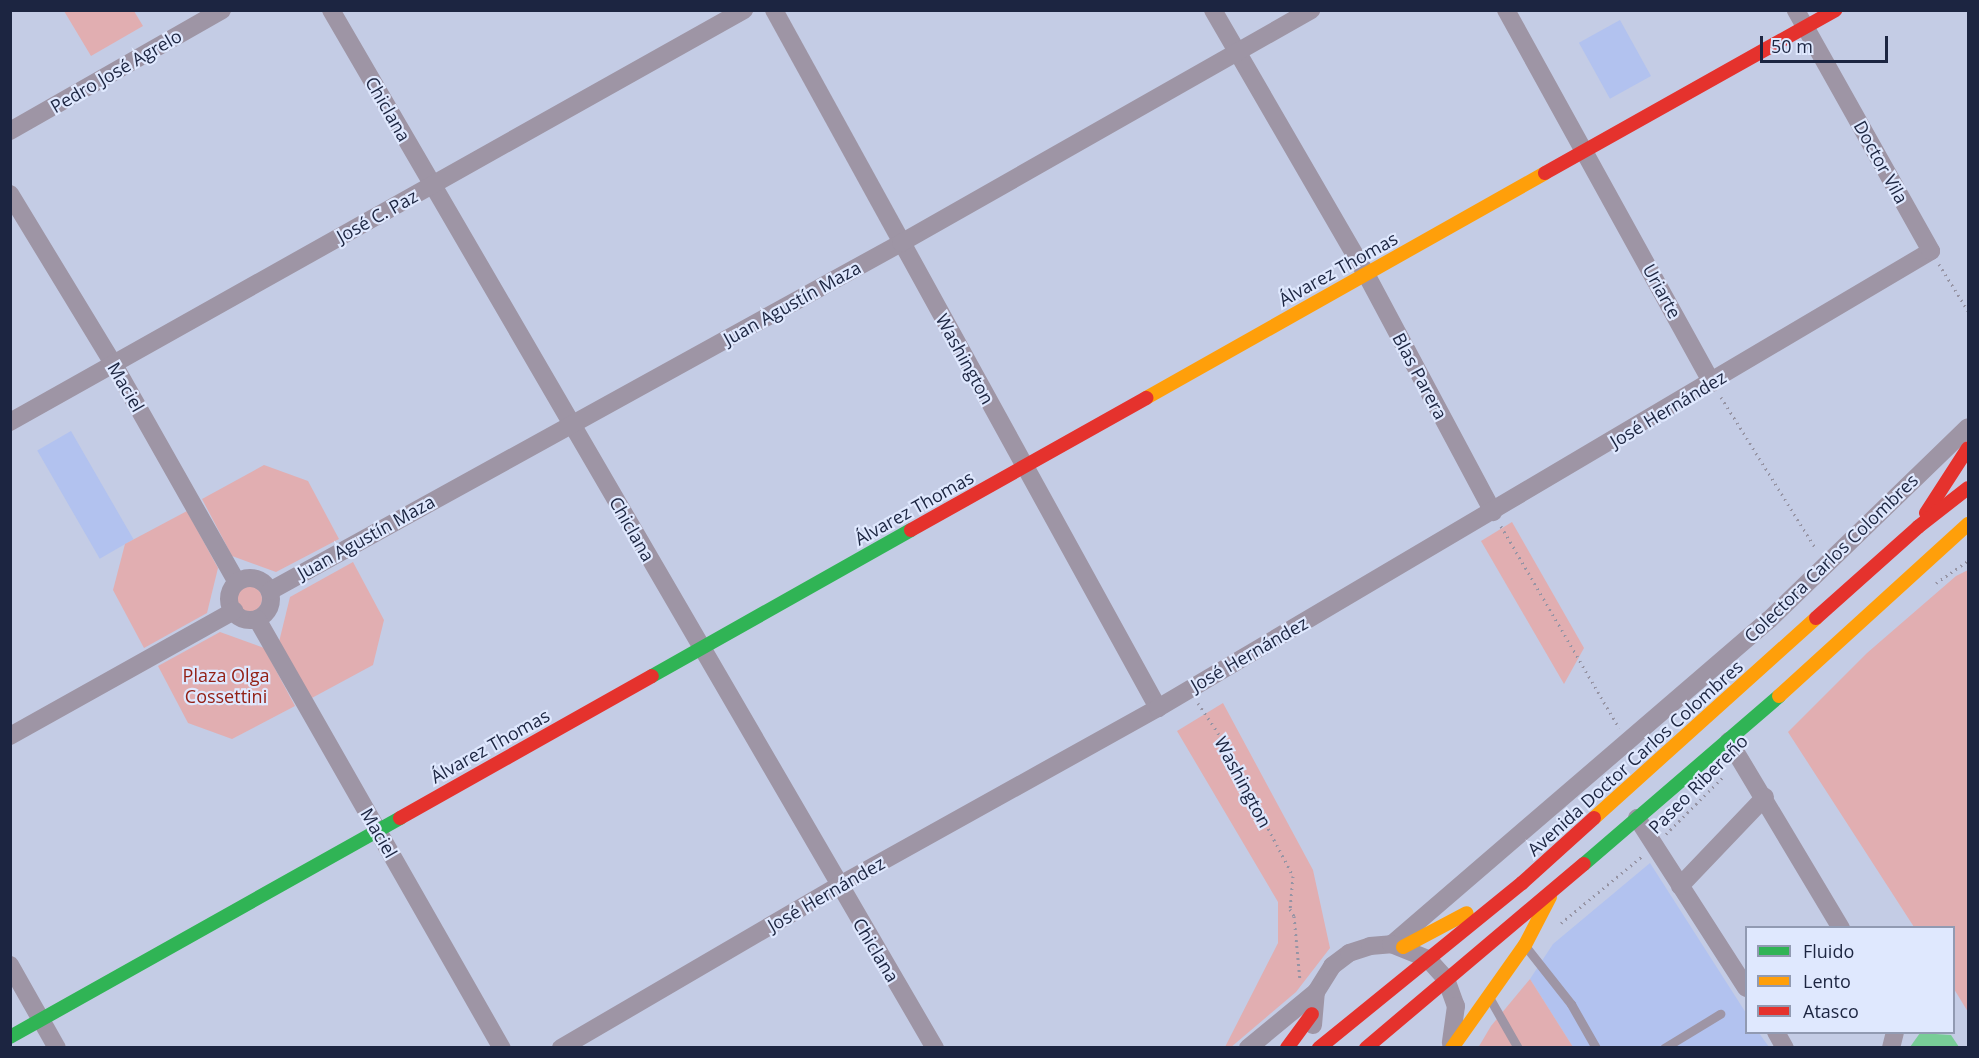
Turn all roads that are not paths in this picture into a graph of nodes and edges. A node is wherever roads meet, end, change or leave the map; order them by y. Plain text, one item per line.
1 (222, 10) edge
2 (330, 10) edge
3 (744, 10) edge
4 (774, 10) edge
5 (1213, 10) edge
6 (1311, 10) edge
7 (1506, 10) edge
8 (1796, 10) edge
9 (1835, 10) edge
10 (1806, 27) junction
11 (1236, 53) junction
12 (10, 131) edge
13 (1584, 152) junction
14 (432, 185) junction
15 (10, 194) edge
16 (901, 243) junction
17 (1931, 251) joint
18 (1366, 274) junction
19 (114, 365) junction
20 (1712, 383) junction
21 (10, 422) edge
22 (572, 423) junction
23 (1968, 427) edge
24 (1968, 448) edge
25 (1024, 466) junction
26 (1968, 488) edge
27 (1493, 512) junction
28 (1968, 524) edge
29 (1918, 527) junction
30 (1968, 535) edge
31 (1948, 540) junction
32 (237, 582) junction
33 (270, 591) junction
34 (234, 611) junction
35 (257, 618) junction
36 (700, 648) junction
37 (1158, 708) junction
38 (10, 736) edge
39 (1729, 741) junction
40 (1765, 797) junction
41 (1637, 818) junction
42 (377, 830) junction
43 (1522, 883) junction
44 (838, 886) junction
45 (1556, 886) junction
46 (1680, 886) junction
47 (1840, 926) edge
48 (1525, 945) junction
49 (1397, 946) junction
50 (1428, 959) junction
51 (10, 965) edge
52 (1446, 979) junction
53 (1745, 986) edge
54 (1308, 990) junction
55 (1488, 997) junction
56 (1312, 1014) junction
57 (1720, 1014) dead end
58 (40, 1018) junction
59 (1777, 1034) edge
60 (10, 1036) edge
61 (57, 1047) edge
62 (502, 1047) edge
63 (561, 1047) edge
64 (935, 1047) edge
65 (1248, 1047) edge
66 (1287, 1047) edge
67 (1319, 1047) edge
68 (1366, 1047) edge
69 (1451, 1047) edge
70 (1518, 1047) edge
71 (1596, 1047) edge
72 (1664, 1047) edge
73 (1785, 1047) edge

1 - 12 street, Pedro José Agrelo
2 - 14 street, Chiclana
3 - 14 street, José C. Paz
4 - 16 street, Washington
5 - 11 street, Blas Parera
6 - 11 street, Juan Agustín Maza
7 - 13 street, Uriarte
8 - 10 street, Doctor Vila
9 - 10 main road, Álvarez Thomas
10 - 13 main road, Álvarez Thomas
10 - 17 street, Doctor Vila
11 - 16 street, Juan Agustín Maza
11 - 18 street, Blas Parera
13 - 18 main road, Álvarez Thomas
13 - 20 street, Uriarte
14 - 19 street, José C. Paz
14 - 22 street, Chiclana
15 - 19 street, Maciel
16 - 22 street, Juan Agustín Maza
16 - 25 street, Washington
17 - 20 street, José Hernández
18 - 25 main road, Álvarez Thomas
18 - 27 street, Blas Parera
19 - 21 street, José C. Paz
19 - 32 street, Maciel
20 - 27 street, José Hernández
22 - 33 street, Juan Agustín Maza
22 - 36 street, Chiclana
23 - 49 street, Colectora Carlos Colombres
24 - 29 main road
25 - 36 main road, Álvarez Thomas
25 - 37 street, Washington
26 - 29 main road, Avenida Doctor Carlos Colombres
27 - 37 street, José Hernández
28 - 31 main road
29 - 43 main road, Avenida Doctor Carlos Colombres
30 - 31 main road
31 - 39 main road
32 - 33 street
32 - 34 street
33 - 35 street
34 - 35 street
34 - 38 street
35 - 42 street, Maciel
36 - 42 main road, Álvarez Thomas
36 - 44 street, Chiclana
37 - 44 street, José Hernández
39 - 40 street
39 - 41 main road
40 - 46 street
40 - 47 street
41 - 45 main road
41 - 46 street
42 - 58 main road, Álvarez Thomas
42 - 62 street, Maciel
43 - 49 main road
43 - 50 main road, Avenida Doctor Carlos Colombres
44 - 63 street, José Hernández
44 - 64 street, Chiclana
45 - 48 main road
45 - 52 main road
46 - 53 street
48 - 55 main road
48 - 71 lane
49 - 50 street
49 - 54 street
50 - 52 street
50 - 67 main road, Avenida Doctor Carlos Colombres
51 - 58 street
52 - 68 main road
52 - 69 street
54 - 56 street
54 - 65 street
55 - 69 main road
55 - 70 lane
56 - 66 main road
56 - 67 street
57 - 72 lane
58 - 60 main road, Álvarez Thomas
58 - 61 street
59 - 73 street

